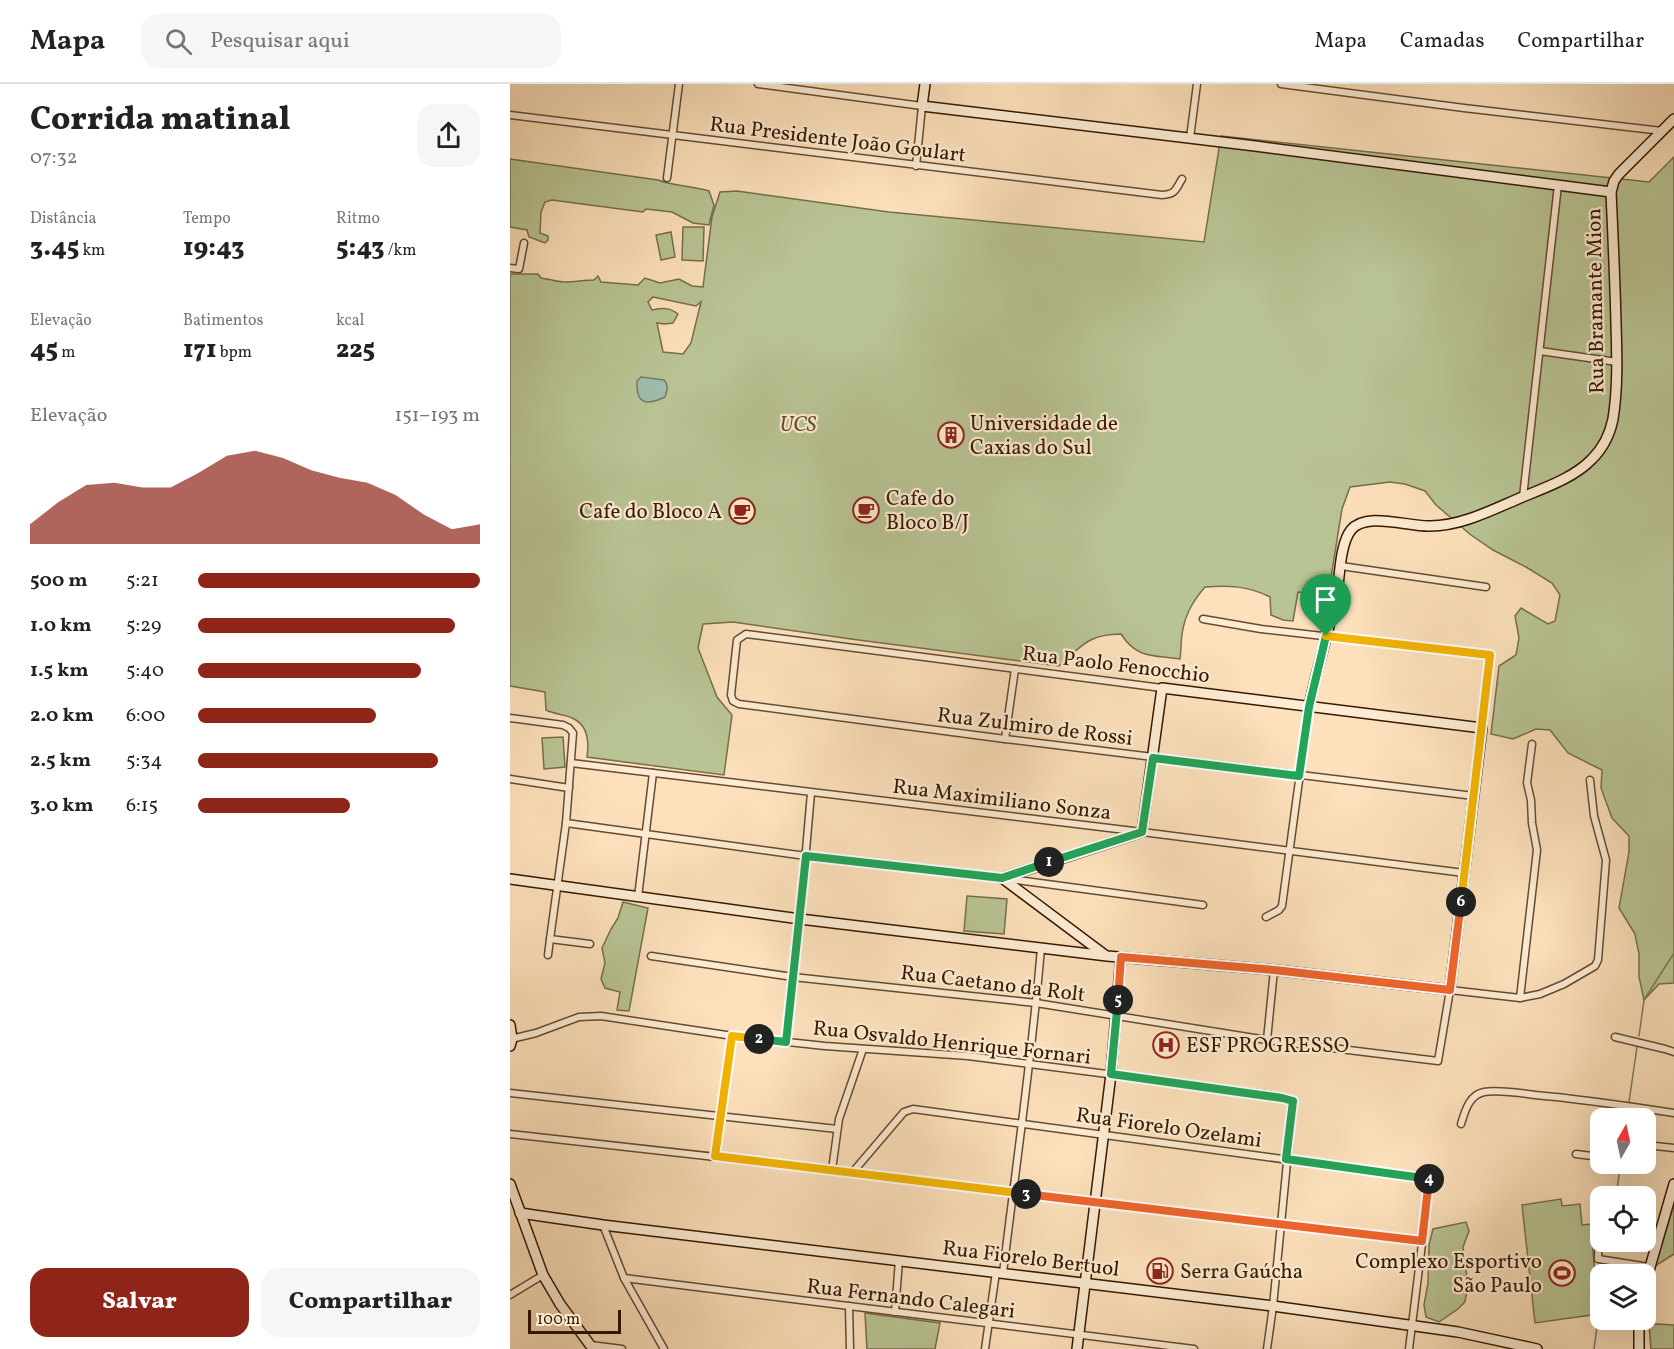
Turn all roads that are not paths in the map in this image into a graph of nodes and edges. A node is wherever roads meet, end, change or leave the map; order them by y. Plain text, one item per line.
1 (679, 84) edge
2 (758, 84) edge
3 (925, 84) edge
4 (1197, 84) edge
5 (1281, 84) edge
6 (922, 106) junction
7 (510, 115) edge
8 (1674, 119) edge
9 (1662, 131) junction
10 (673, 135) junction
11 (1190, 138) junction
12 (916, 166) junction
13 (667, 178) dead end
14 (1182, 179) dead end
15 (1558, 185) junction
16 (1611, 192) junction
17 (524, 243) dead end
18 (510, 268) edge
19 (1540, 351) junction
20 (1617, 362) junction
21 (1523, 497) junction
22 (1341, 566) junction
23 (1486, 587) dead end
24 (1203, 619) dead end
25 (1326, 636) junction
26 (1015, 669) junction
27 (1162, 688) junction
28 (735, 703) joint
29 (1309, 707) junction
30 (510, 718) edge
31 (1482, 728) junction
32 (1005, 739) junction
33 (1532, 744) dead end
34 (1153, 758) junction
35 (571, 763) junction
36 (653, 773) junction
37 (1299, 776) junction
38 (510, 779) edge
39 (1590, 780) dead end
40 (569, 788) junction
41 (811, 793) junction
42 (1474, 796) junction
43 (566, 822) junction
44 (1142, 832) junction
45 (646, 835) junction
46 (1290, 851) junction
47 (806, 856) junction
48 (1464, 873) junction
49 (1002, 878) junction
50 (510, 879) edge
51 (557, 885) junction
52 (638, 897) junction
53 (1203, 905) dead end
54 (1266, 917) dead end
55 (800, 919) junction
56 (550, 939) junction
57 (591, 944) dead end
58 (1041, 948) junction
59 (548, 955) dead end
60 (651, 956) dead end
61 (1107, 956) junction
62 (1121, 957) junction
63 (1274, 970) junction
64 (793, 977) junction
65 (1450, 990) junction
66 (1520, 998) junction
67 (1036, 1003) junction
68 (1117, 1015) junction
69 (510, 1025) edge
70 (732, 1036) junction
71 (1615, 1037) dead end
72 (1267, 1040) junction
73 (511, 1041) edge
74 (786, 1042) junction
75 (862, 1049) junction
76 (1674, 1052) edge
77 (1030, 1064) junction
78 (1111, 1074) junction
79 (510, 1093) edge
80 (1674, 1113) edge
81 (721, 1116) junction
82 (1021, 1124) junction
83 (1461, 1124) dead end
84 (837, 1129) junction
85 (510, 1134) edge
86 (1103, 1134) junction
87 (1656, 1146) edge
88 (1674, 1148) edge
89 (1576, 1154) dead end
90 (715, 1156) junction
91 (1590, 1156) edge
92 (1286, 1159) junction
93 (832, 1170) junction
94 (852, 1173) junction
95 (510, 1184) edge
96 (1674, 1184) edge
97 (1013, 1192) junction
98 (1095, 1203) junction
99 (519, 1213) junction
100 (1280, 1224) junction
101 (603, 1225) junction
102 (1422, 1241) junction
103 (1598, 1252) edge
104 (899, 1260) junction
105 (1630, 1264) edge
106 (1650, 1264) edge
107 (1000, 1273) junction
108 (543, 1275) junction
109 (624, 1278) junction
110 (1084, 1283) junction
111 (510, 1295) edge
112 (849, 1306) junction
113 (1273, 1306) junction
114 (895, 1312) junction
115 (989, 1325) junction
116 (1411, 1325) junction
117 (1639, 1330) edge
118 (1079, 1335) junction
119 (592, 1347) edge
120 (622, 1349) edge
121 (664, 1349) edge
122 (850, 1349) edge
123 (985, 1349) edge
124 (1077, 1349) edge
125 (1194, 1349) edge
126 (1266, 1349) edge
127 (1409, 1349) edge
128 (1537, 1349) edge
129 (1639, 1349) edge

1 - 10 street
2 - 6 street
3 - 6 street
4 - 11 street
5 - 9 street
6 - 11 street
6 - 12 street
7 - 10 street, Rua Presidente João Goulart
8 - 9 street, Rua Bramante Mion
9 - 16 street, Rua Bramante Mion
10 - 12 street, Rua Presidente João Goulart
10 - 13 street
11 - 15 street
12 - 14 street, Rua Presidente João Goulart
15 - 16 street
15 - 19 street, Rua Bramante Mion
16 - 20 street, Rua Bramante Mion
17 - 18 street
19 - 20 street
19 - 21 street, Rua Bramante Mion
20 - 21 street, Rua Bramante Mion
21 - 22 street, Rua Bramante Mion
22 - 23 street
22 - 25 street, Rua Bramante Mion
24 - 25 street
25 - 29 street, Rua Bramante Mion
25 - 31 street
26 - 27 street, Rua Paolo Fenocchio
26 - 28 street, Rua Paolo Fenocchio
26 - 32 street
27 - 29 street, Rua Paolo Fenocchio
27 - 34 street
28 - 32 street, Rua Zulmiro de Rossi
29 - 31 street, Rua Paolo Fenocchio
29 - 37 street, Rua Bramante Mion
30 - 35 street
31 - 42 street
32 - 34 street, Rua Zulmiro de Rossi
33 - 66 street
34 - 37 street, Rua Zulmiro de Rossi
34 - 44 street
35 - 36 street, Rua Maximiliano Sonza
35 - 40 street
36 - 41 street, Rua Maximiliano Sonza
36 - 45 street
37 - 42 street, Rua Zulmiro de Rossi
37 - 46 street, Rua Bramante Mion
38 - 40 street
39 - 66 street
40 - 43 street
41 - 44 street, Rua Maximiliano Sonza
41 - 47 street
42 - 48 street
43 - 45 street
43 - 51 street
44 - 46 street, Rua Maximiliano Sonza
44 - 49 street
45 - 47 street
45 - 52 street
46 - 48 street, Rua Maximiliano Sonza
46 - 54 street, Rua Bramante Mion
47 - 49 street
47 - 55 street
48 - 65 street
49 - 53 street
49 - 61 street
50 - 51 street
51 - 52 street
51 - 56 street
52 - 55 street
55 - 58 street
55 - 64 street
56 - 57 street
56 - 59 street
58 - 61 street
58 - 67 street
60 - 64 street, Rua Caetano da Rolt
61 - 62 street
62 - 63 street
62 - 68 street
63 - 65 street
63 - 72 street
64 - 67 street, Rua Caetano da Rolt
64 - 74 street
65 - 66 street
65 - 72 street, Rua Caetano da Rolt
67 - 68 street, Rua Caetano da Rolt
67 - 77 street
68 - 72 street, Rua Caetano da Rolt
68 - 78 street
69 - 73 street
70 - 73 street, Rua Osvaldo Henrique Fornari
70 - 74 street, Rua Osvaldo Henrique Fornari
70 - 81 street
71 - 76 street
74 - 75 street, Rua Osvaldo Henrique Fornari
75 - 77 street, Rua Osvaldo Henrique Fornari
75 - 84 street
77 - 78 street, Rua Osvaldo Henrique Fornari
77 - 82 street
78 - 86 street
78 - 92 street, Rua Osvaldo Henrique Fornari
79 - 81 street
80 - 83 street
81 - 84 street
81 - 90 street
82 - 86 street, Rua Fiorelo Ozelami
82 - 94 street, Rua Fiorelo Ozelami
82 - 97 street
84 - 93 street
85 - 90 street
86 - 92 street, Rua Fiorelo Ozelami
86 - 98 street
87 - 88 street
89 - 91 street
90 - 93 street
92 - 100 street
92 - 102 street, Rua Fiorelo Ozelami
93 - 94 street
94 - 97 street
95 - 99 street
96 - 106 street
97 - 98 street
97 - 107 street
98 - 100 street
98 - 110 street
99 - 101 street, Rua Fiorelo Bertuol
99 - 108 street
100 - 102 street
100 - 113 street
101 - 104 street, Rua Fiorelo Bertuol
101 - 109 street
102 - 116 street
103 - 105 street
104 - 107 street, Rua Fiorelo Bertuol
104 - 114 street
107 - 110 street, Rua Fiorelo Bertuol
107 - 115 street
108 - 111 street
108 - 119 street
109 - 112 street, Rua Fernando Calegari
109 - 121 street
110 - 113 street, Rua Fiorelo Bertuol
110 - 118 street
112 - 114 street, Rua Fernando Calegari
112 - 122 street
113 - 116 street, Rua Fiorelo Bertuol
113 - 126 street
114 - 115 street, Rua Fernando Calegari
115 - 118 street, Rua Fernando Calegari
115 - 123 street
116 - 127 street
116 - 128 street, Rua Fiorelo Bertuol
117 - 129 street
118 - 124 street
118 - 125 street, Rua Fernando Calegari
119 - 120 street

